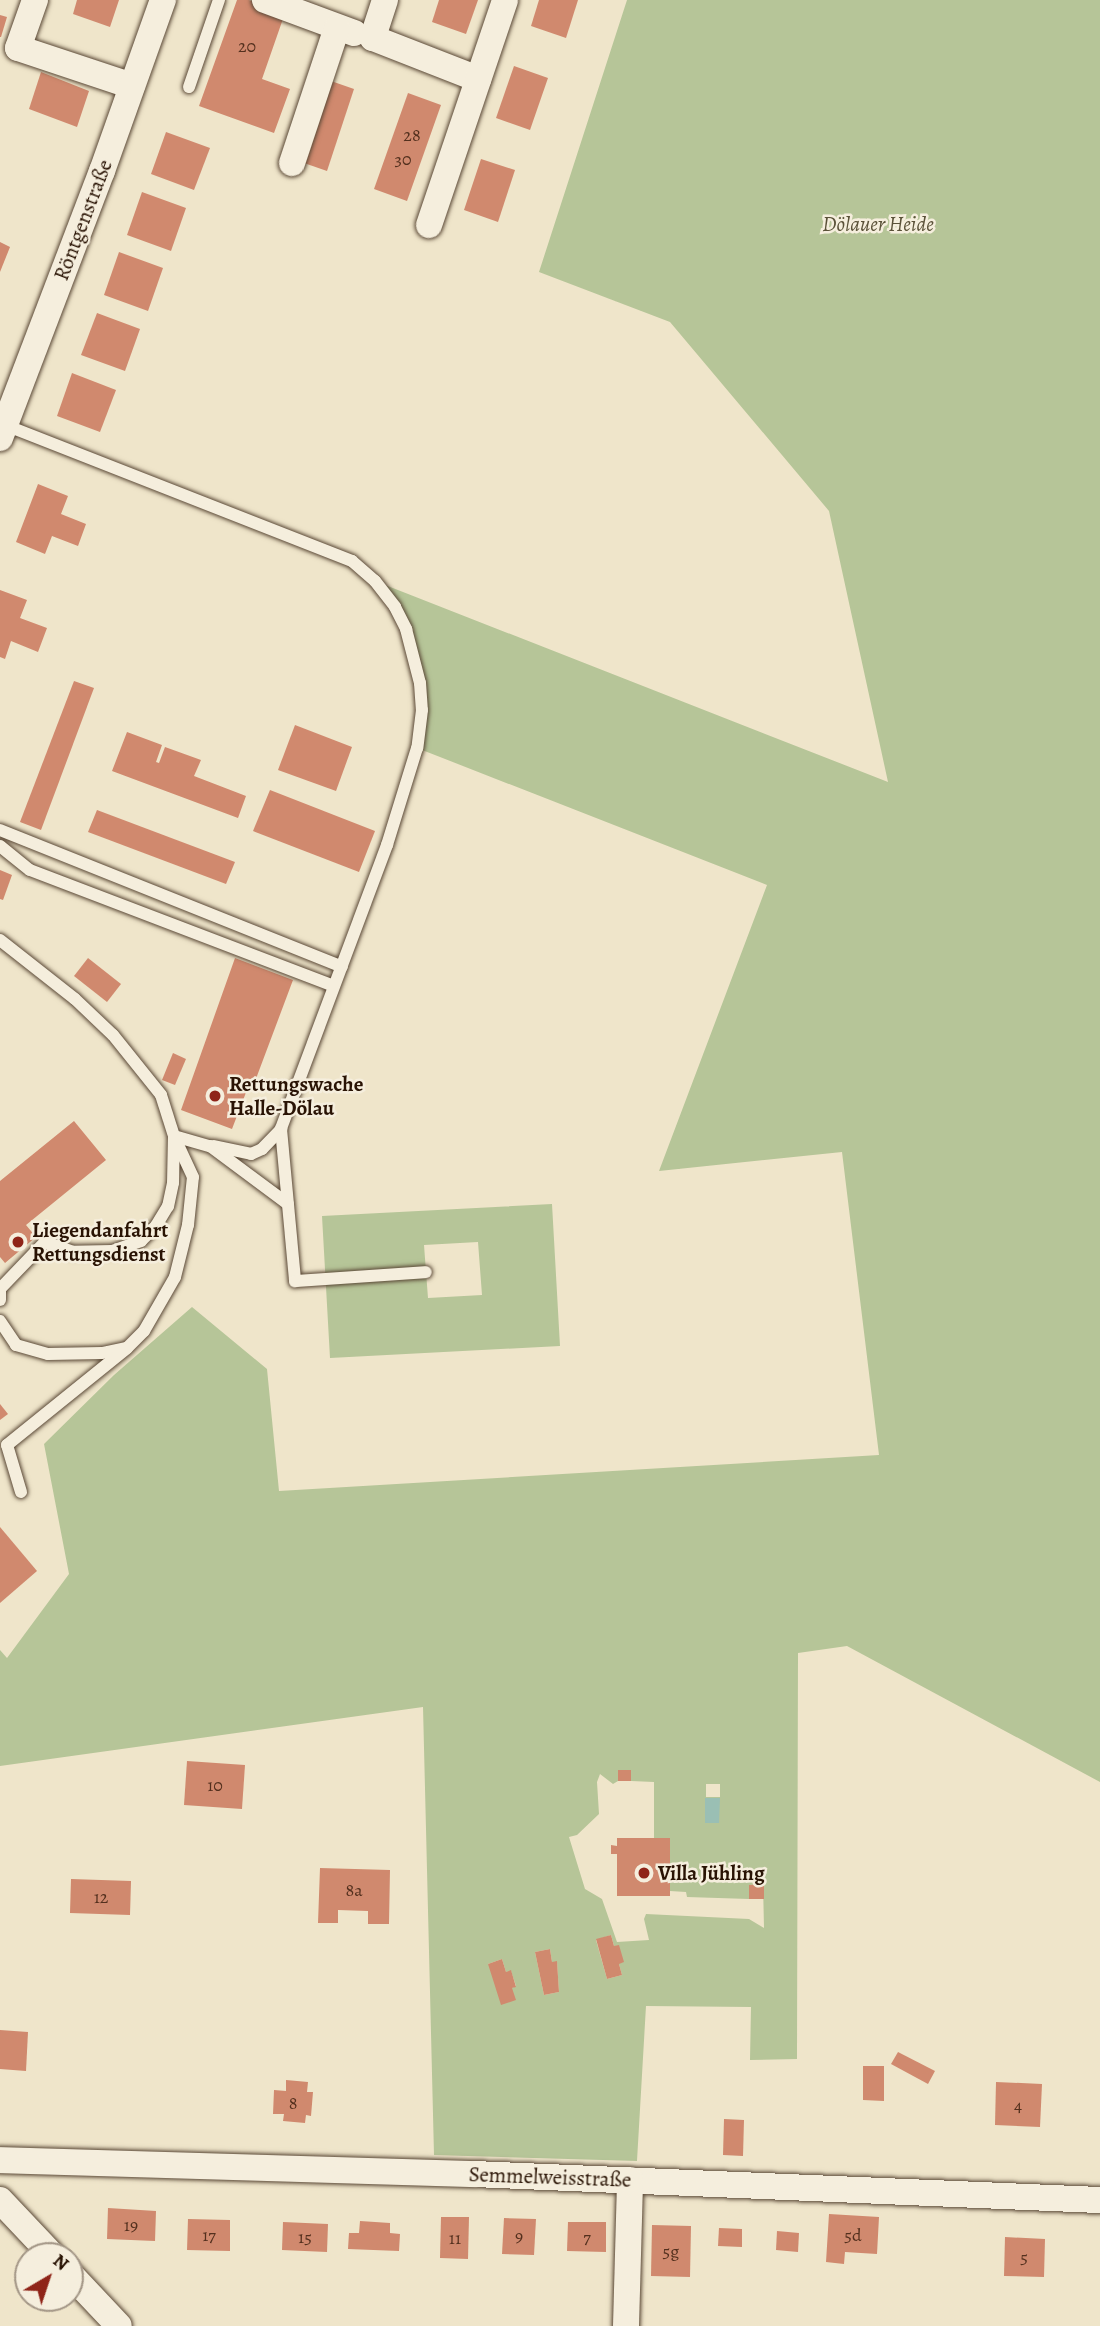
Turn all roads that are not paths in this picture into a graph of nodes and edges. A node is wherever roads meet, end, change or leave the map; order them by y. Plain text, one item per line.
1 (35, 0) edge
2 (163, 0) edge
3 (219, 0) edge
4 (264, 0) edge
5 (385, 0) edge
6 (505, 0) edge
7 (337, 28) junction
8 (373, 38) junction
9 (478, 79) junction
10 (132, 86) junction
11 (189, 87) dead end
12 (292, 163) dead end
13 (429, 225) dead end
14 (2, 428) edge
15 (0, 830) edge
16 (32, 844) junction
17 (0, 846) edge
18 (30, 870) junction
19 (0, 940) edge
20 (342, 967) junction
21 (334, 985) junction
22 (281, 1129) junction
23 (174, 1136) junction
24 (210, 1146) junction
25 (288, 1204) junction
26 (426, 1272) dead end
27 (0, 1300) edge
28 (0, 1321) edge
29 (127, 1348) junction
30 (21, 1492) dead end
31 (0, 2160) edge
32 (630, 2180) junction
33 (0, 2200) edge
34 (1100, 2200) edge
35 (40, 2242) edge
36 (84, 2289) edge
37 (119, 2326) edge
38 (626, 2326) edge

1 - 10 street
2 - 10 street, Röntgenstraße
3 - 11 lane
4 - 7 street
5 - 8 street
6 - 9 street
7 - 8 street
7 - 12 street
8 - 9 street
9 - 13 street
10 - 14 street, Röntgenstraße
14 - 20 lane
15 - 16 lane
16 - 18 lane
16 - 20 lane
17 - 18 lane
18 - 21 lane
19 - 23 lane
20 - 21 lane
21 - 22 lane
22 - 24 lane
22 - 25 lane
23 - 24 lane
23 - 27 lane
23 - 29 lane
24 - 25 lane
25 - 26 lane
28 - 29 lane
29 - 30 lane
31 - 32 street, Semmelweisstraße
32 - 34 street, Semmelweisstraße
32 - 38 street
33 - 35 street
36 - 37 street

